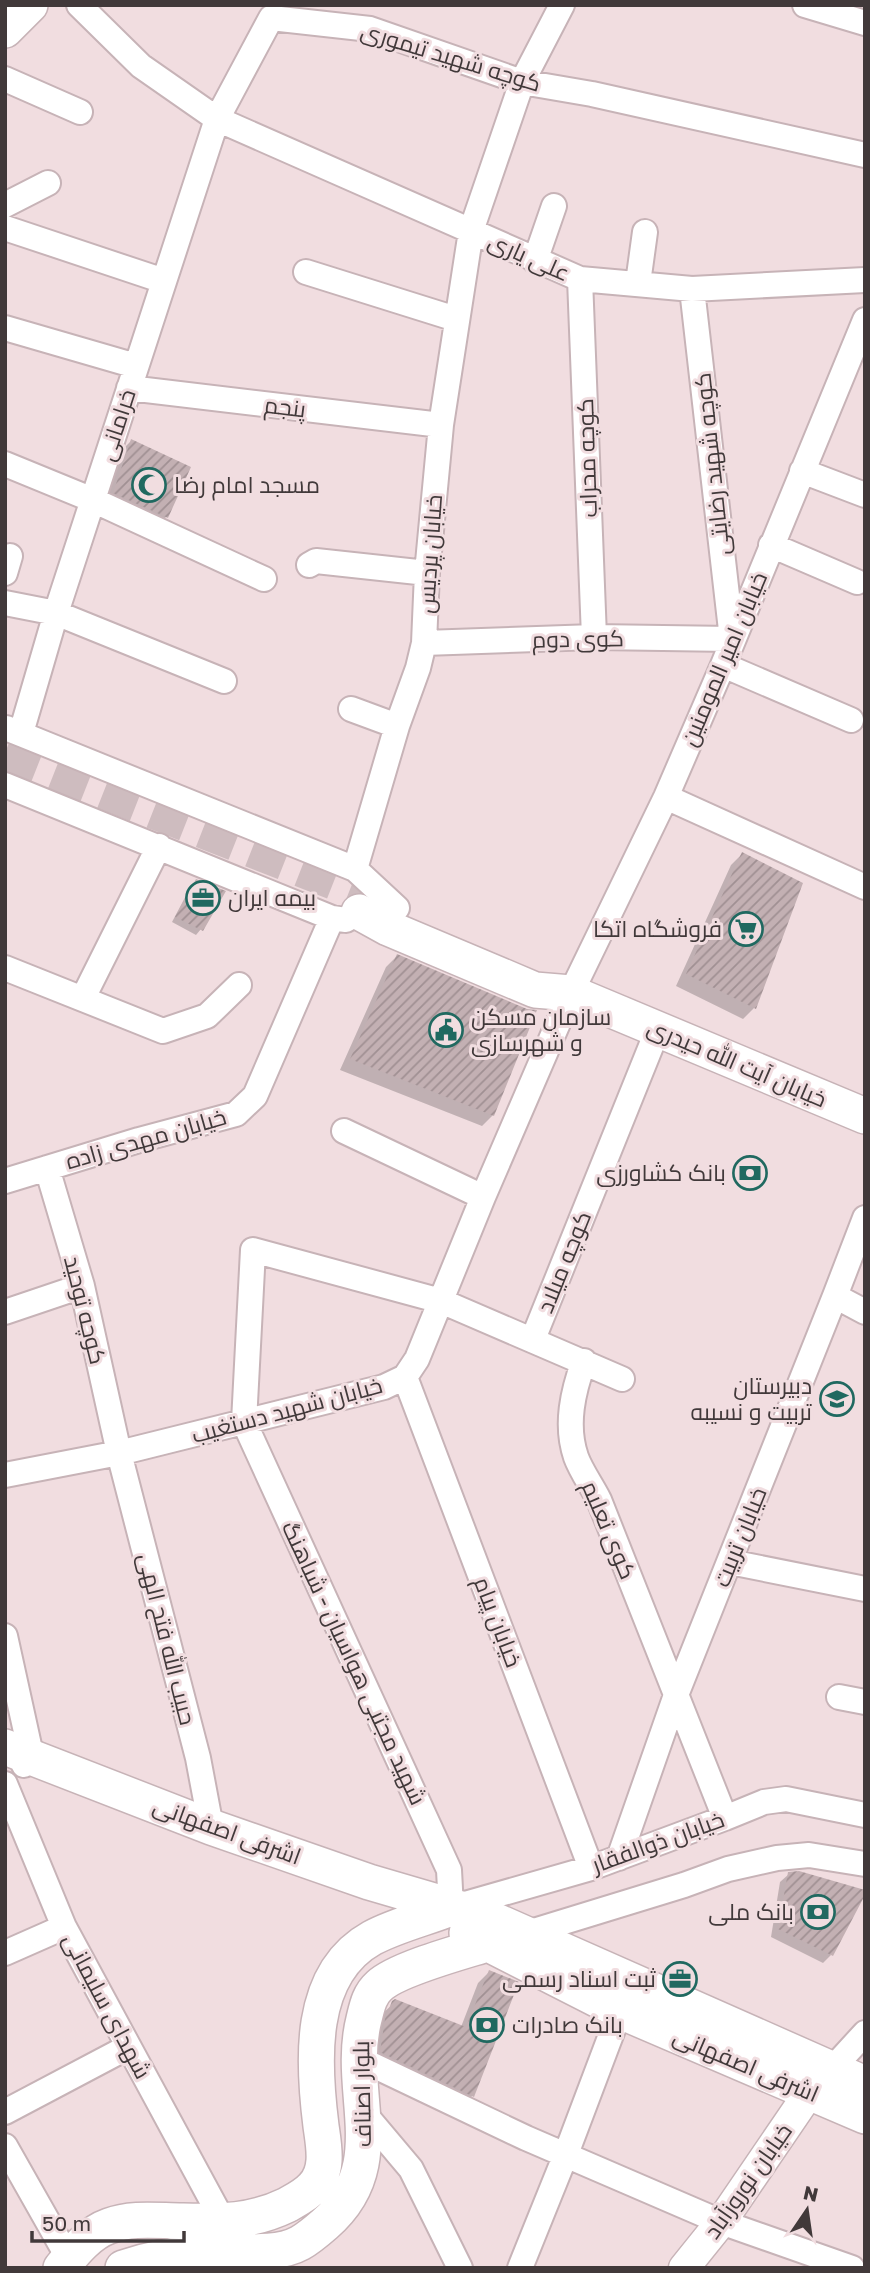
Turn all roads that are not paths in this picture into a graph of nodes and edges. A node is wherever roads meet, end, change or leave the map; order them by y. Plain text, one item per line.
1 (30, 5) edge
2 (79, 5) edge
3 (562, 5) edge
4 (805, 5) edge
5 (865, 23) edge
6 (5, 30) edge
7 (5, 79) edge
8 (522, 82) junction
9 (80, 112) dead end
10 (217, 119) junction
11 (865, 155) edge
12 (48, 183) dead end
13 (5, 205) edge
14 (554, 206) dead end
15 (5, 228) edge
16 (471, 231) junction
17 (645, 232) dead end
18 (535, 261) junction
19 (306, 272) dead end
20 (580, 279) junction
21 (865, 280) edge
22 (164, 281) junction
23 (638, 283) junction
24 (692, 289) junction
25 (456, 319) junction
26 (865, 320) edge
27 (5, 328) edge
28 (133, 377) junction
29 (440, 425) junction
30 (5, 464) edge
31 (802, 471) junction
32 (865, 495) edge
33 (93, 500) junction
34 (771, 545) junction
35 (309, 565) dead end
36 (427, 573) junction
37 (264, 579) dead end
38 (857, 582) dead end
39 (5, 603) edge
40 (56, 613) junction
41 (594, 637) junction
42 (732, 639) junction
43 (424, 643) junction
44 (723, 665) junction
45 (224, 681) dead end
46 (351, 709) dead end
47 (851, 720) dead end
48 (397, 726) junction
49 (13, 730) edge
50 (5, 785) edge
51 (666, 797) junction
52 (159, 846) junction
53 (865, 887) edge
54 (366, 905) junction
55 (5, 968) edge
56 (239, 985) dead end
57 (571, 993) junction
58 (83, 998) junction
59 (658, 1030) junction
60 (865, 1116) edge
61 (344, 1130) dead end
62 (47, 1168) junction
63 (5, 1181) edge
64 (483, 1197) junction
65 (865, 1218) edge
66 (82, 1286) junction
67 (835, 1297) junction
68 (441, 1301) junction
69 (5, 1312) edge
70 (865, 1312) edge
71 (533, 1339) junction
72 (584, 1361) junction
73 (405, 1377) junction
74 (622, 1379) dead end
75 (244, 1422) junction
76 (119, 1452) junction
77 (5, 1475) edge
78 (730, 1562) junction
79 (865, 1589) edge
80 (5, 1636) edge
81 (676, 1695) junction
82 (839, 1697) dead end
83 (865, 1702) edge
84 (18, 1753) edge
85 (5, 1782) edge
86 (865, 1815) edge
87 (725, 1818) junction
88 (211, 1827) junction
89 (620, 1858) junction
90 (865, 1864) edge
91 (591, 1868) junction
92 (452, 1908) junction
93 (64, 1927) junction
94 (525, 1934) junction
95 (487, 1944) junction
96 (5, 1952) edge
97 (620, 2011) junction
98 (865, 2033) edge
99 (128, 2047) junction
100 (360, 2059) junction
101 (821, 2081) junction
102 (865, 2084) edge
103 (5, 2112) edge
104 (363, 2112) junction
105 (865, 2116) edge
106 (566, 2154) junction
107 (8, 2160) edge
108 (223, 2221) junction
109 (721, 2222) junction
110 (249, 2260) edge
111 (65, 2264) edge
112 (123, 2268) edge
113 (460, 2268) edge
114 (520, 2268) edge
115 (684, 2268) edge
116 (852, 2268) edge

1 - 6 main road
2 - 10 street, علی یاری
3 - 8 street, خیابان پردیس
4 - 5 street
7 - 9 street
8 - 10 street, کوچه شهید تیموری
8 - 11 street, کوچه شهید تیموری
8 - 16 street, خیابان پردیس
10 - 16 street, علی یاری
10 - 22 street, خرامانی
12 - 13 street
14 - 18 street
15 - 22 street
16 - 18 street, علی یاری
16 - 25 street, خیابان پردیس
17 - 23 street
18 - 20 street, علی یاری
19 - 25 street
20 - 23 street, علی یاری
20 - 41 street, کوچه محراب
21 - 24 street, علی یاری
22 - 28 street, خرامانی
23 - 24 street, علی یاری
24 - 42 street, کوچه شهید رضایتی
25 - 29 street, خیابان پردیس
26 - 31 street, خیابان امیر المومنین
27 - 28 street, پنجم
28 - 29 street, پنجم
28 - 33 street, خرامانی
29 - 36 street, خیابان پردیس
30 - 33 street
31 - 32 street
31 - 34 street, خیابان امیر المومنین
33 - 37 street
33 - 40 street, خرامانی
34 - 38 street
34 - 42 street, خیابان امیر المومنین
35 - 36 street
36 - 43 street, خیابان پردیس
39 - 40 street
40 - 45 street
40 - 49 street, خرامانی
41 - 42 street, کوی دوم
41 - 43 street, کوی دوم
42 - 44 street, خیابان امیر المومنین
43 - 48 street, خیابان پردیس
44 - 47 street
44 - 51 street, خیابان امیر المومنین
46 - 48 street
48 - 54 street, خیابان پردیس
49 - 54 street
50 - 52 street
51 - 53 street
51 - 57 street, خیابان امیر المومنین
52 - 54 street
52 - 58 street
54 - 57 main road, خیابان آیت الله حیدری
54 - 62 street, خیابان مهدی زاده
55 - 58 street
56 - 58 street
57 - 59 main road, خیابان آیت الله حیدری
57 - 64 street, خیابان شهید دستغیب
59 - 60 main road, خیابان آیت الله حیدری
59 - 71 street, کوچه میلاد
61 - 64 street
62 - 63 street, خیابان مهدی زاده
62 - 66 street, کوچه توحید
64 - 68 street, خیابان شهید دستغیب
65 - 67 street, خیابان تربیت
66 - 69 street
66 - 76 street, کوچه توحید
67 - 70 street
67 - 78 street, خیابان تربیت
68 - 71 street
68 - 73 street, خیابان شهید دستغیب
68 - 75 street
71 - 72 street
72 - 74 street
72 - 81 street, کوی تعلیم
73 - 75 street, خیابان شهید دستغیب
73 - 91 street, خیابان پیام
75 - 76 street, خیابان شهید دستغیب
75 - 92 street, شهید مجتبی هواسیان - شباهنگ
76 - 77 street, خیابان شهید دستغیب
76 - 88 street, حبیب الله فتح الهی
78 - 79 street
78 - 81 street, خیابان تربیت
80 - 84 street
81 - 87 street, کوی تعلیم
81 - 89 street, خیابان تربیت
82 - 83 street
84 - 85 street, شهدای سلیمانی
84 - 88 main road, اشرفی اصفهانی
85 - 93 street, شهدای سلیمانی
86 - 87 street, خیابان ذوالفقار
87 - 89 street, خیابان ذوالفقار
88 - 92 main road, اشرفی اصفهانی
89 - 91 street, خیابان ذوالفقار
90 - 94 street, خیابان ذوالفقار
91 - 92 street, خیابان ذوالفقار
92 - 94 main road, اشرفی اصفهانی
92 - 95 main road, اشرفی اصفهانی
92 - 108 main road
93 - 96 street
93 - 99 street, شهدای سلیمانی
94 - 95 street, خیابان ذوالفقار
94 - 101 main road, اشرفی اصفهانی
95 - 97 main road, اشرفی اصفهانی
95 - 100 main road, بلوار اصناف
97 - 101 main road, اشرفی اصفهانی
97 - 106 street
98 - 101 street
99 - 103 street
99 - 108 street, شهدای سلیمانی
100 - 104 main road, بلوار اصناف
100 - 106 street
101 - 102 main road, اشرفی اصفهانی
101 - 105 main road, اشرفی اصفهانی
101 - 109 street, خیابان نوروزآباد
104 - 110 main road, بلوار اصناف
104 - 113 street
106 - 109 street
106 - 114 street
107 - 111 street
108 - 111 main road
109 - 115 street, خیابان نوروزآباد
109 - 116 street
110 - 112 main road, بلوار اصناف

